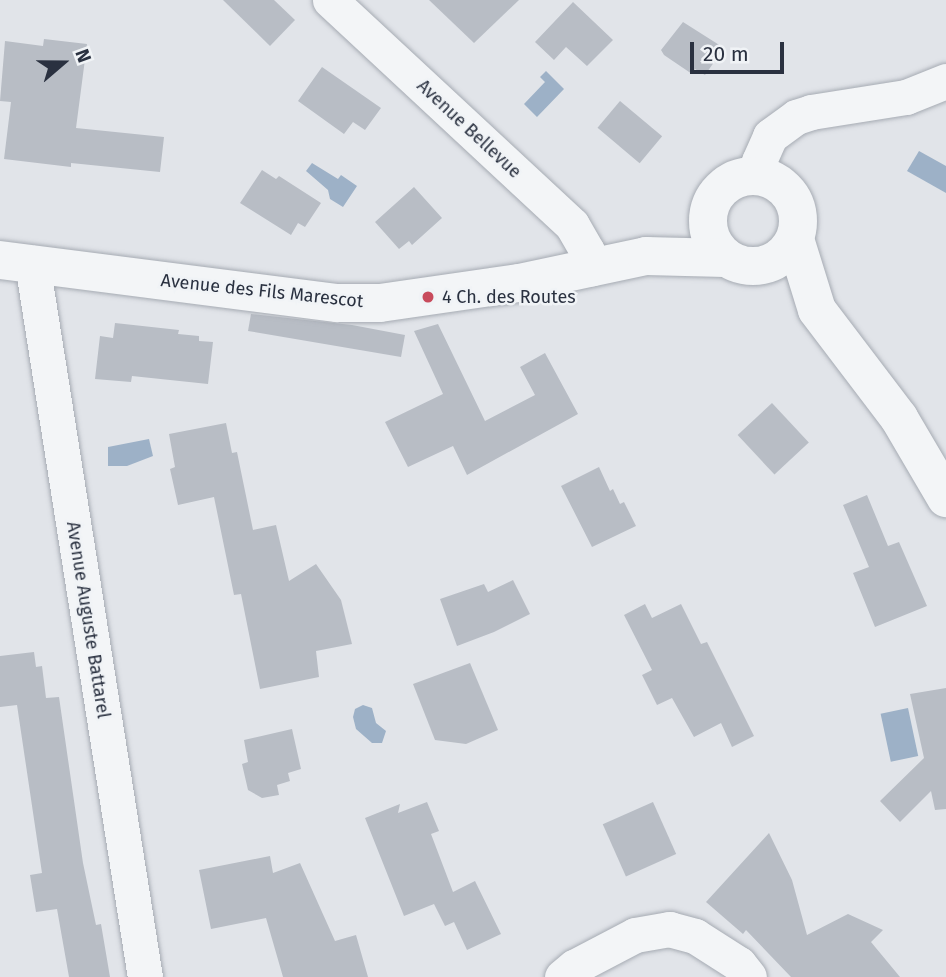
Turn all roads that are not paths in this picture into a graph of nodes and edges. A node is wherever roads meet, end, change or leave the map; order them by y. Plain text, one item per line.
1 (330, 0) edge
2 (946, 81) edge
3 (758, 176) junction
4 (709, 208) junction
5 (795, 239) junction
6 (646, 256) junction
7 (16, 262) edge
8 (740, 262) junction
9 (591, 269) junction
10 (817, 310) junction
11 (946, 498) edge
12 (145, 977) edge
13 (562, 977) edge
14 (749, 977) edge

1 - 9 street, Avenue Bellevue
2 - 3 street
3 - 4 street
3 - 5 street
4 - 6 street, Avenue des Fils Marescot
4 - 8 street
5 - 8 street
5 - 10 street
6 - 8 street, Avenue des Fils Marescot
6 - 9 street, Avenue des Fils Marescot
7 - 9 street, Avenue des Fils Marescot
7 - 12 street, Avenue Auguste Battarel
8 - 10 street
10 - 11 street
13 - 14 street

